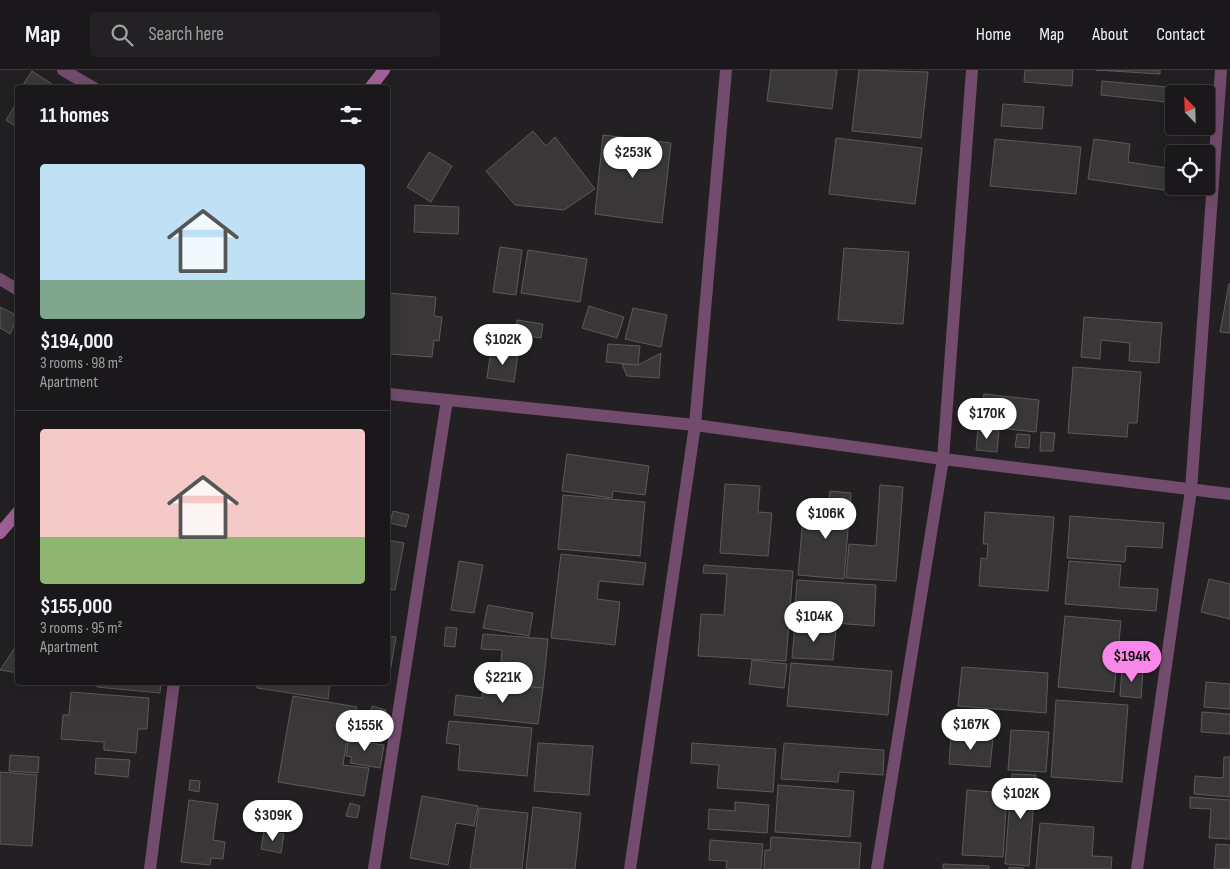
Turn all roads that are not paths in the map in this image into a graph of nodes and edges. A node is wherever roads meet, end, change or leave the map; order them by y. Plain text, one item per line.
1 (63, 70) edge
2 (384, 70) edge
3 (726, 70) edge
4 (972, 70) edge
5 (1221, 70) edge
6 (89, 85) edge
7 (372, 85) edge
8 (0, 279) edge
9 (15, 288) edge
10 (390, 394) edge
11 (447, 400) junction
12 (695, 425) junction
13 (943, 460) junction
14 (1191, 490) junction
15 (1230, 494) edge
16 (15, 516) edge
17 (0, 533) edge
18 (174, 685) edge
19 (150, 869) edge
20 (374, 869) edge
21 (630, 869) edge
22 (877, 869) edge
23 (1137, 869) edge

1 - 6 street
2 - 7 main road
3 - 12 street
4 - 13 street
5 - 14 street
8 - 9 street
10 - 11 street
11 - 12 street
11 - 20 street
12 - 13 street
12 - 21 street
13 - 14 street
13 - 22 street
14 - 15 street
14 - 23 street
16 - 17 main road
18 - 19 street

